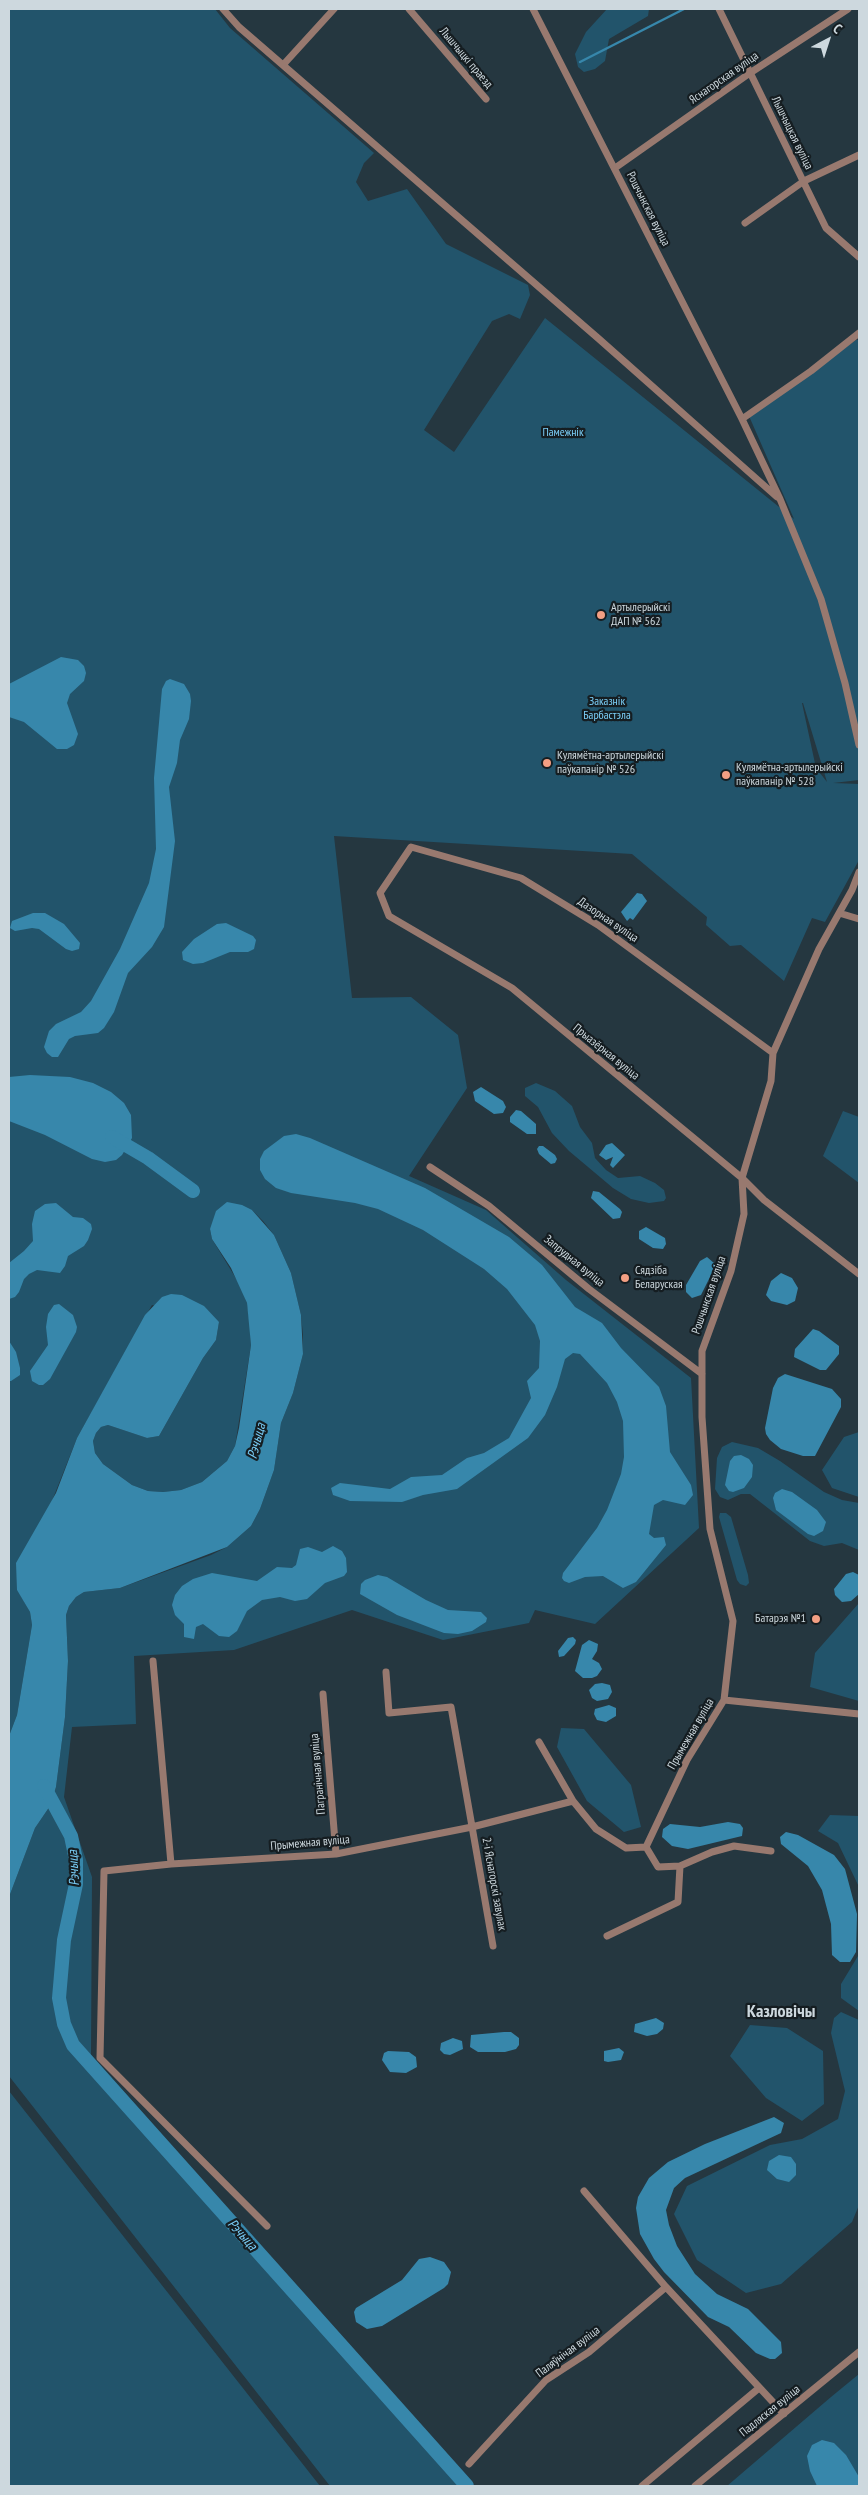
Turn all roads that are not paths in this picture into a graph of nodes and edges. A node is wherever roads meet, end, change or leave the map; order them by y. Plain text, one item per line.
1 (223, 9) edge
2 (334, 9) edge
3 (409, 9) edge
4 (533, 9) edge
5 (719, 9) edge
6 (848, 9) edge
7 (283, 64) junction
8 (750, 73) junction
9 (486, 99) dead end
10 (859, 156) edge
11 (615, 168) junction
12 (804, 181) junction
13 (745, 223) dead end
14 (859, 257) edge
15 (859, 333) edge
16 (742, 419) junction
17 (780, 499) junction
18 (859, 745) edge
19 (411, 847) joint
20 (859, 872) edge
21 (839, 913) junction
22 (859, 919) edge
23 (773, 1052) junction
24 (430, 1167) dead end
25 (742, 1178) junction
26 (859, 1274) edge
27 (702, 1374) junction
28 (153, 1661) dead end
29 (386, 1672) dead end
30 (323, 1694) dead end
31 (724, 1700) junction
32 (859, 1714) edge
33 (540, 1742) dead end
34 (573, 1801) junction
35 (472, 1827) junction
36 (646, 1847) junction
37 (771, 1851) dead end
38 (336, 1854) junction
39 (170, 1864) junction
40 (680, 1866) junction
41 (607, 1936) dead end
42 (494, 1946) dead end
43 (584, 2192) dead end
44 (267, 2226) dead end
45 (666, 2287) junction
46 (859, 2352) edge
47 (759, 2388) junction
48 (784, 2414) junction
49 (469, 2464) dead end
50 (642, 2486) edge
51 (695, 2486) edge

1 - 7 street
2 - 7 street
3 - 9 street, Лышчыцкі праезд
4 - 11 street, Рошчынская вуліца
5 - 8 street, Лышчыцкая вуліца
6 - 8 street, Яснагорская вуліца
7 - 17 street
8 - 11 street, Яснагорская вуліца
8 - 12 street, Лышчыцкая вуліца
10 - 12 street
11 - 16 street, Рошчынская вуліца
12 - 13 street
12 - 14 street, Лышчыцкая вуліца
15 - 16 street
16 - 17 street, Рошчынская вуліца
17 - 18 street, Рошчынская вуліца
19 - 23 street, Дазорная вуліца
19 - 25 street, Прыазёрная вуліца
20 - 21 street, Рошчынская вуліца
21 - 22 street
21 - 23 street, Рошчынская вуліца
23 - 25 street, Рошчынская вуліца
24 - 27 street, Запрудная вуліца
25 - 26 street, Прыазёрная вуліца
25 - 27 street, Рошчынская вуліца
27 - 31 street, Рошчынская вуліца
28 - 39 street
29 - 35 street, 2-і Яснагорскі завулак
30 - 38 street, Пагранічная вуліца
31 - 32 street, Прымежная вуліца
31 - 36 street, Прымежная вуліца
33 - 34 street
34 - 35 street, Прымежная вуліца
34 - 36 street
35 - 38 street, Прымежная вуліца
35 - 42 street, 2-і Яснагорскі завулак
36 - 40 street
37 - 40 street
38 - 39 street, Прымежная вуліца
39 - 44 street, Прымежная вуліца
40 - 41 street
43 - 45 street
45 - 47 street
45 - 49 street, Паляўнічая вуліца
46 - 48 street, Падляская вуліца
47 - 48 street
47 - 50 street
48 - 51 street, Падляская вуліца

